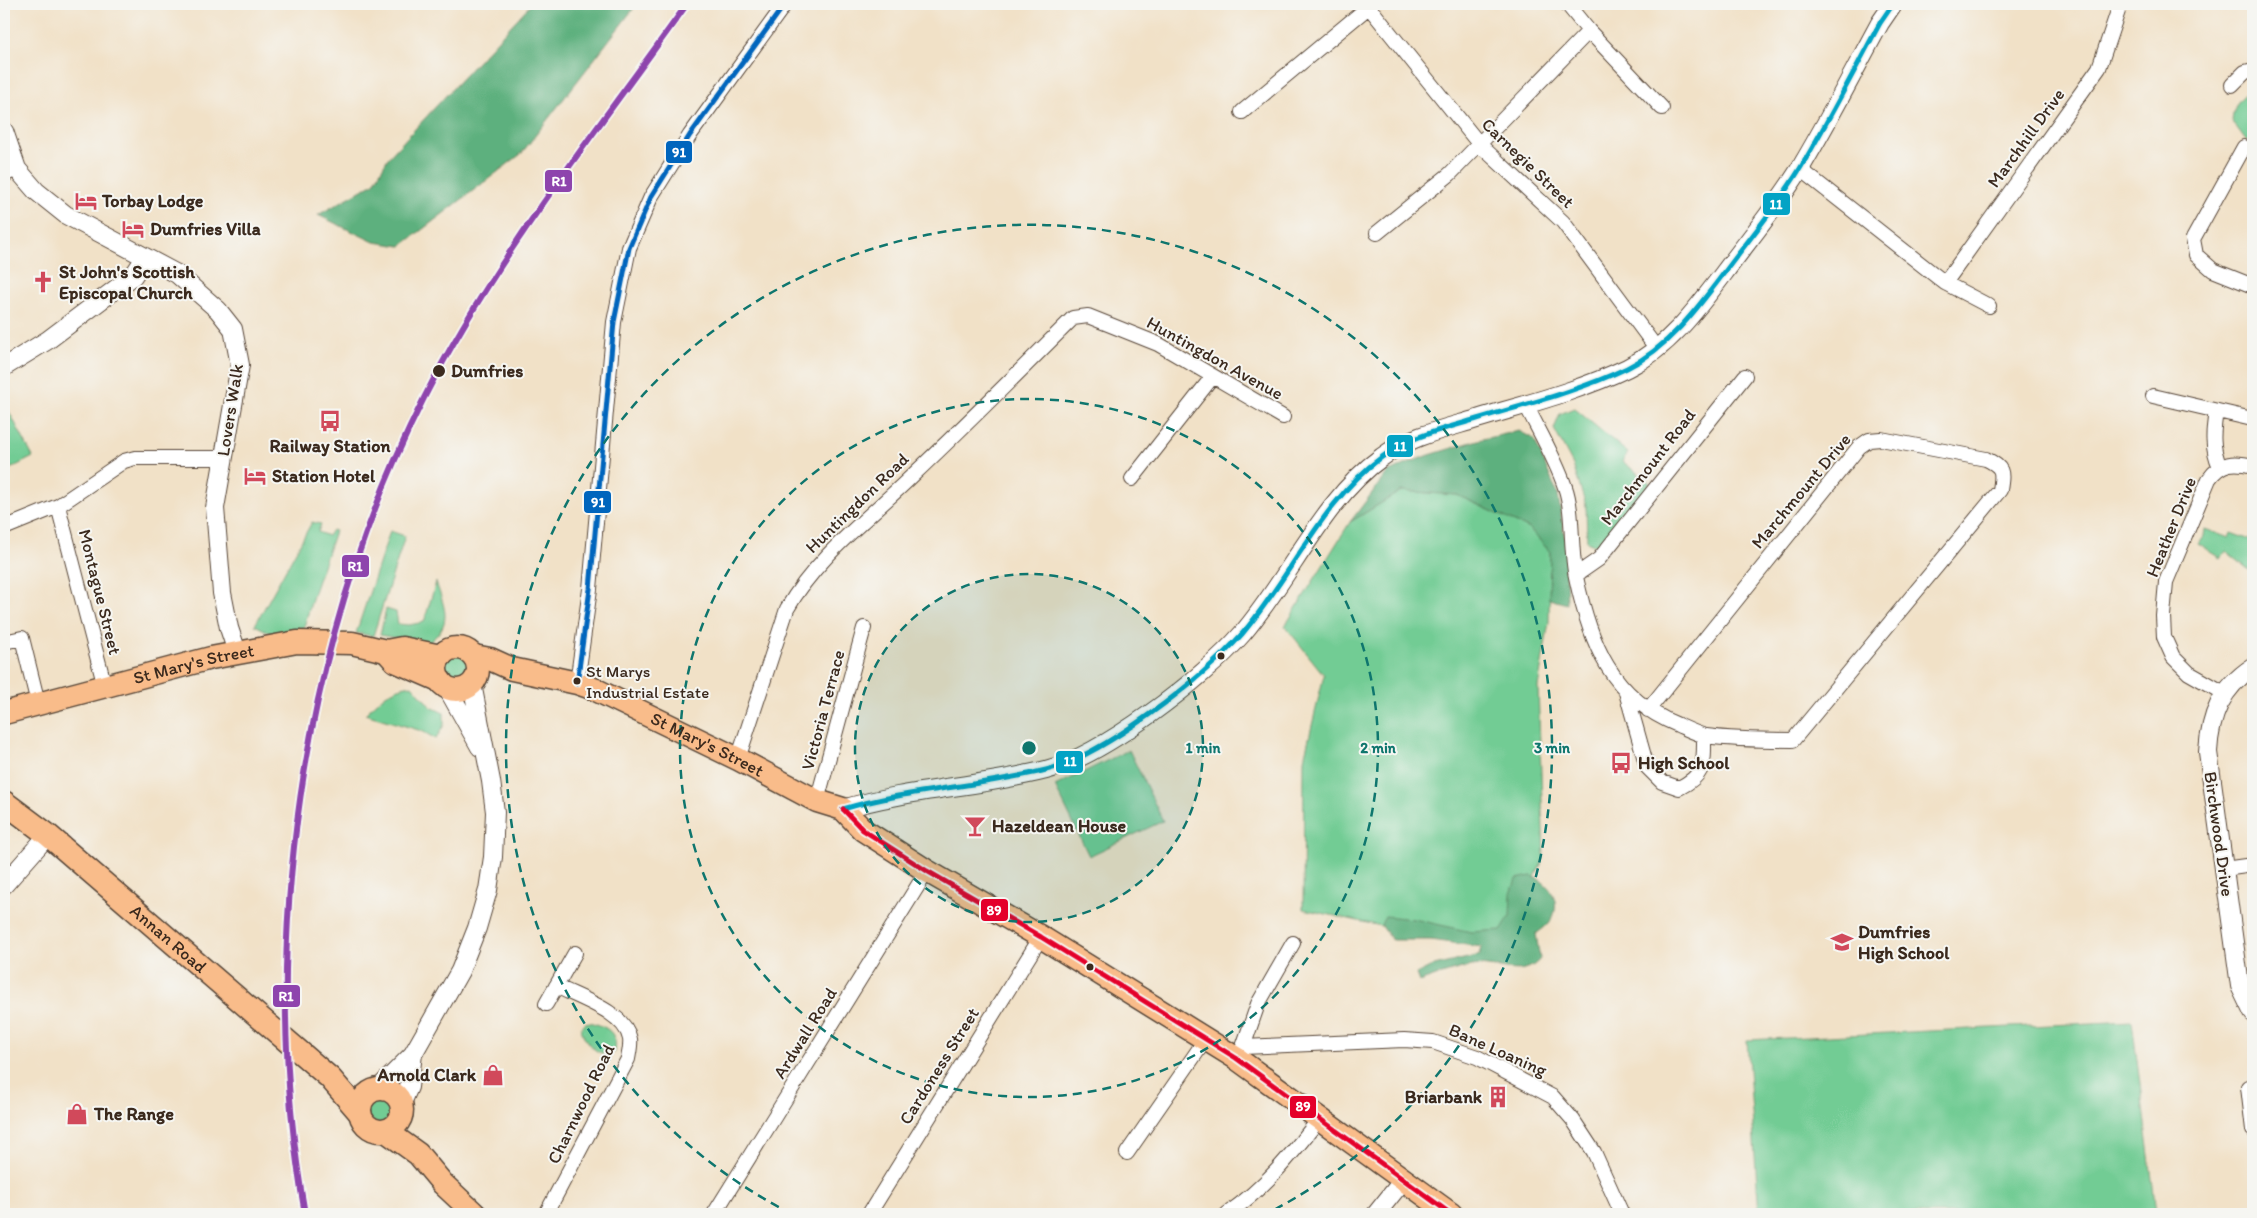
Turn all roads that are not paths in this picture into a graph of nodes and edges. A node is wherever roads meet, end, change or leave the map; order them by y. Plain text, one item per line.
1 (785, 4) edge
2 (1567, 4) edge
3 (1893, 4) edge
4 (1370, 5) edge
5 (2120, 6) dead end
6 (1589, 31) junction
7 (2253, 70) edge
8 (2232, 85) dead end
9 (1662, 108) dead end
10 (1242, 112) dead end
11 (4, 131) edge
12 (1480, 145) junction
13 (2244, 147) dead end
14 (1800, 169) junction
15 (10, 172) edge
16 (1377, 232) dead end
17 (145, 258) junction
18 (1945, 284) junction
19 (2253, 286) edge
20 (1989, 306) dead end
21 (1073, 318) joint
22 (1657, 349) junction
23 (4, 367) edge
24 (1214, 376) junction
25 (1744, 376) dead end
26 (2153, 396) dead end
27 (1526, 405) junction
28 (2216, 411) junction
29 (1283, 417) dead end
30 (2248, 418) dead end
31 (223, 458) junction
32 (2253, 466) edge
33 (2220, 467) junction
34 (1132, 479) dead end
35 (58, 506) junction
36 (4, 528) edge
37 (1576, 575) junction
38 (864, 628) dead end
39 (4, 642) edge
40 (386, 651) junction
41 (237, 652) junction
42 (441, 656) junction
43 (2253, 667) edge
44 (474, 673) junction
45 (577, 683) junction
46 (443, 684) junction
47 (105, 687) junction
48 (1626, 692) junction
49 (2226, 694) junction
50 (38, 703) junction
51 (1648, 710) junction
52 (4, 713) edge
53 (1704, 736) junction
54 (485, 756) junction
55 (738, 759) junction
56 (817, 801) junction
57 (4, 802) edge
58 (843, 809) junction
59 (48, 835) junction
60 (2253, 865) edge
61 (2224, 869) junction
62 (927, 871) junction
63 (4, 885) edge
64 (1041, 937) junction
65 (1293, 943) dead end
66 (575, 953) dead end
67 (556, 986) junction
68 (546, 1004) dead end
69 (2253, 1013) edge
70 (1206, 1039) junction
71 (1239, 1052) junction
72 (413, 1054) junction
73 (326, 1076) junction
74 (2248, 1087) dead end
75 (376, 1089) junction
76 (402, 1106) junction
77 (360, 1113) junction
78 (1320, 1118) junction
79 (2253, 1129) edge
80 (386, 1130) junction
81 (1127, 1153) dead end
82 (418, 1154) junction
83 (1404, 1179) junction
84 (475, 1214) edge
85 (546, 1214) edge
86 (714, 1214) edge
87 (869, 1214) edge
88 (1227, 1214) edge
89 (1376, 1214) edge
90 (1451, 1214) edge
91 (1622, 1214) edge

1 - 45 street
2 - 6 street
3 - 14 street
4 - 10 street
4 - 12 street, Carnegie Street
5 - 18 street, Marchhill Drive
6 - 9 street
6 - 12 street
7 - 8 street
11 - 15 street, Lovers Walk
12 - 16 street
12 - 22 street, Carnegie Street
13 - 19 street
14 - 18 street
14 - 22 street
15 - 17 street, Lovers Walk
17 - 23 street
17 - 31 street, Lovers Walk
18 - 20 street
21 - 24 street, Huntingdon Avenue
21 - 55 street, Huntingdon Road
22 - 27 street
24 - 29 street, Huntingdon Avenue
24 - 34 street
25 - 37 street, Marchmount Road
26 - 28 street
27 - 37 street
27 - 58 street
28 - 30 street
28 - 33 street, Heather Drive
31 - 35 street
31 - 41 street, Lovers Walk
32 - 33 street, Heather Drive
33 - 49 street, Heather Drive
35 - 36 street
35 - 47 street, Montague Street
37 - 48 street
38 - 56 street, Victoria Terrace
39 - 50 street
40 - 41 main road, St Mary's Street
40 - 42 main road, St Mary's Street
40 - 46 main road, St Mary's Street
41 - 47 main road, St Mary's Street
42 - 44 main road
42 - 46 main road
43 - 49 street, Birchwood Drive
44 - 45 main road, St Mary's Street
44 - 46 main road
44 - 54 street
45 - 55 main road, St Mary's Street
46 - 54 street
47 - 50 main road, St Mary's Street
48 - 51 street
48 - 53 street
49 - 61 street, Birchwood Drive
50 - 52 main road, St Mary's Street
51 - 53 street
51 - 53 street, Marchmount Drive
54 - 72 street
55 - 56 main road, St Mary's Street
56 - 58 main road, St Mary's Street
57 - 59 main road, Annan Road
58 - 62 main road
59 - 63 street
59 - 73 main road, Annan Road
60 - 61 street
61 - 69 street, Birchwood Drive
62 - 64 main road
62 - 86 street, Ardwall Road
64 - 70 main road
64 - 87 street, Cardoness Street
65 - 71 street
66 - 67 street
67 - 68 street
67 - 85 street, Charnwood Road
70 - 71 main road
70 - 81 street
71 - 78 main road
71 - 91 street, Bane Loaning
72 - 75 street
72 - 76 street
73 - 75 main road, Annan Road
73 - 77 main road, Annan Road
74 - 79 street
75 - 76 main road
75 - 77 main road
76 - 80 main road
76 - 82 main road
77 - 80 main road
78 - 83 main road
78 - 88 street
80 - 82 main road
82 - 84 main road
83 - 89 street
83 - 90 main road

